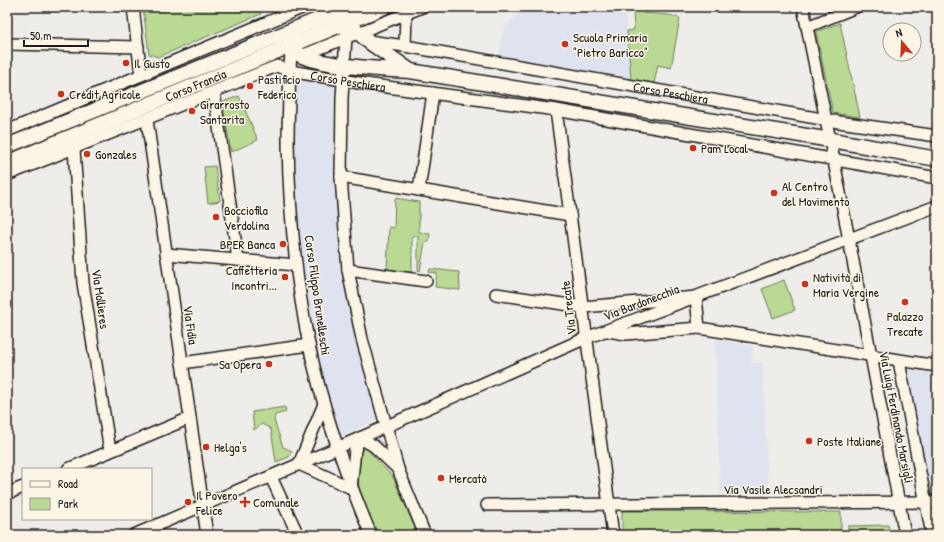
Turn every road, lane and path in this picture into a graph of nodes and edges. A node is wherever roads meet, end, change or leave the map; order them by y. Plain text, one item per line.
1 (134, 7) edge
2 (304, 7) edge
3 (348, 7) edge
4 (384, 7) edge
5 (422, 7) edge
6 (803, 7) edge
7 (856, 7) edge
8 (294, 9) edge
9 (406, 14) junction
10 (347, 22) junction
11 (807, 27) junction
12 (291, 31) junction
13 (357, 38) junction
14 (7, 44) edge
15 (291, 45) junction
16 (405, 46) junction
17 (138, 47) junction
18 (301, 56) junction
19 (344, 64) junction
20 (266, 70) joint
21 (290, 71) junction
22 (410, 71) junction
23 (141, 75) junction
24 (343, 80) junction
25 (214, 92) junction
26 (433, 93) junction
27 (556, 110) junction
28 (826, 119) junction
29 (147, 120) junction
30 (7, 131) edge
31 (937, 136) edge
32 (830, 140) junction
33 (7, 146) edge
34 (74, 150) junction
35 (937, 159) edge
36 (834, 160) junction
37 (7, 162) edge
38 (7, 175) edge
39 (341, 177) junction
40 (937, 178) edge
41 (419, 190) junction
42 (937, 206) edge
43 (570, 215) junction
44 (849, 239) junction
45 (166, 254) junction
46 (238, 260) junction
47 (296, 265) junction
48 (348, 270) junction
49 (426, 281) dead end
50 (496, 294) dead end
51 (696, 297) junction
52 (583, 307) junction
53 (699, 328) junction
54 (605, 331) junction
55 (586, 338) junction
56 (309, 345) junction
57 (871, 355) junction
58 (899, 360) junction
59 (182, 363) junction
60 (937, 366) edge
61 (324, 404) junction
62 (190, 418) junction
63 (386, 426) junction
64 (360, 438) junction
65 (337, 448) junction
66 (110, 451) junction
67 (299, 464) junction
68 (70, 468) edge
69 (398, 469) junction
70 (271, 476) junction
71 (22, 488) edge
72 (351, 488) junction
73 (7, 494) edge
74 (931, 502) edge
75 (608, 503) junction
76 (487, 504) dead end
77 (899, 504) junction
78 (202, 506) junction
79 (134, 535) edge
80 (207, 535) edge
81 (298, 535) edge
82 (371, 535) edge
83 (425, 535) edge
84 (613, 535) edge
85 (905, 535) edge
86 (932, 535) edge

1 - 17 street
2 - 8 street
3 - 10 main road
3 - 12 main road, Corso Francia
4 - 10 main road, Corso Francia
5 - 9 street
6 - 11 street, Via Luigi Ferdinando Marsigli
7 - 11 street
8 - 12 street
8 - 23 street
9 - 13 street
9 - 16 street
10 - 13 main road, Corso Peschiera
10 - 15 main road, Corso Francia
11 - 28 street, Via Luigi Ferdinando Marsigli
12 - 15 main road
12 - 33 main road, Corso Francia
13 - 16 street, Corso Peschiera
13 - 18 street
13 - 19 street
13 - 22 main road, Corso Peschiera
14 - 17 street
15 - 18 main road, Corso Peschiera
15 - 21 street, Corso Filippo Brunelleschi
15 - 37 main road, Corso Francia
16 - 28 street, Corso Peschiera
17 - 23 street
18 - 19 main road, Corso Peschiera
19 - 22 main road, Corso Peschiera
19 - 24 street
20 - 21 street, Corso Peschiera
20 - 25 street, Corso Francia
21 - 24 street, Corso Peschiera
21 - 47 street, Corso Filippo Brunelleschi
22 - 32 main road, Corso Peschiera
23 - 30 street
24 - 26 street, Corso Peschiera
24 - 39 street
25 - 29 street, Corso Francia
25 - 46 street
26 - 27 street, Corso Peschiera
26 - 41 street
27 - 36 street, Corso Peschiera
27 - 43 street, Via Trecate
28 - 31 street, Corso Peschiera
28 - 32 street, Via Luigi Ferdinando Marsigli
29 - 34 street, Corso Francia
29 - 45 street, Via Fidia
32 - 35 main road, Corso Peschiera
32 - 36 street, Via Luigi Ferdinando Marsigli
34 - 38 street, Corso Francia
34 - 66 street, Via Mollieres
36 - 40 street, Corso Peschiera
36 - 44 street, Via Luigi Ferdinando Marsigli
39 - 41 street
39 - 48 street
41 - 43 street
42 - 44 street, Via Bardonecchia
43 - 52 street, Via Trecate
44 - 51 street, Via Bardonecchia
44 - 57 street, Via Luigi Ferdinando Marsigli
45 - 46 street
45 - 59 street, Via Fidia
46 - 47 street
47 - 56 street, Corso Filippo Brunelleschi
48 - 49 street
48 - 63 street
50 - 52 street
51 - 52 street
51 - 53 street
51 - 54 street, Via Bardonecchia
52 - 55 street, Via Trecate
53 - 54 street
53 - 57 street
54 - 55 street, Via Bardonecchia
55 - 63 street, Via Bardonecchia
55 - 75 street, Via Trecate
56 - 59 street
56 - 61 street, Corso Filippo Brunelleschi
57 - 58 street
57 - 77 street, Via Luigi Ferdinando Marsigli
58 - 60 street
58 - 74 street, Via Luigi Ferdinando Marsigli
59 - 62 street, Via Fidia
61 - 65 street, Corso Filippo Brunelleschi
61 - 67 street
62 - 66 street
62 - 78 street, Via Fidia
63 - 64 street, Via Bardonecchia
63 - 69 street
64 - 65 street, Via Bardonecchia
64 - 69 street
64 - 72 street, Corso Filippo Brunelleschi
65 - 67 street, Via Bardonecchia
65 - 72 street, Corso Filippo Brunelleschi
66 - 68 street
67 - 70 street, Via Bardonecchia
67 - 72 street
69 - 83 street
70 - 78 street, Via Bardonecchia
70 - 81 street
71 - 73 street
72 - 82 street, Corso Filippo Brunelleschi
74 - 77 street, Via Vasile Alecsandri
74 - 86 street, Via Luigi Ferdinando Marsigli
75 - 76 street
75 - 77 street, Via Vasile Alecsandri
75 - 84 street, Via Trecate
77 - 85 street, Via Luigi Ferdinando Marsigli
78 - 79 street, Via Bardonecchia
78 - 80 street, Via Fidia

